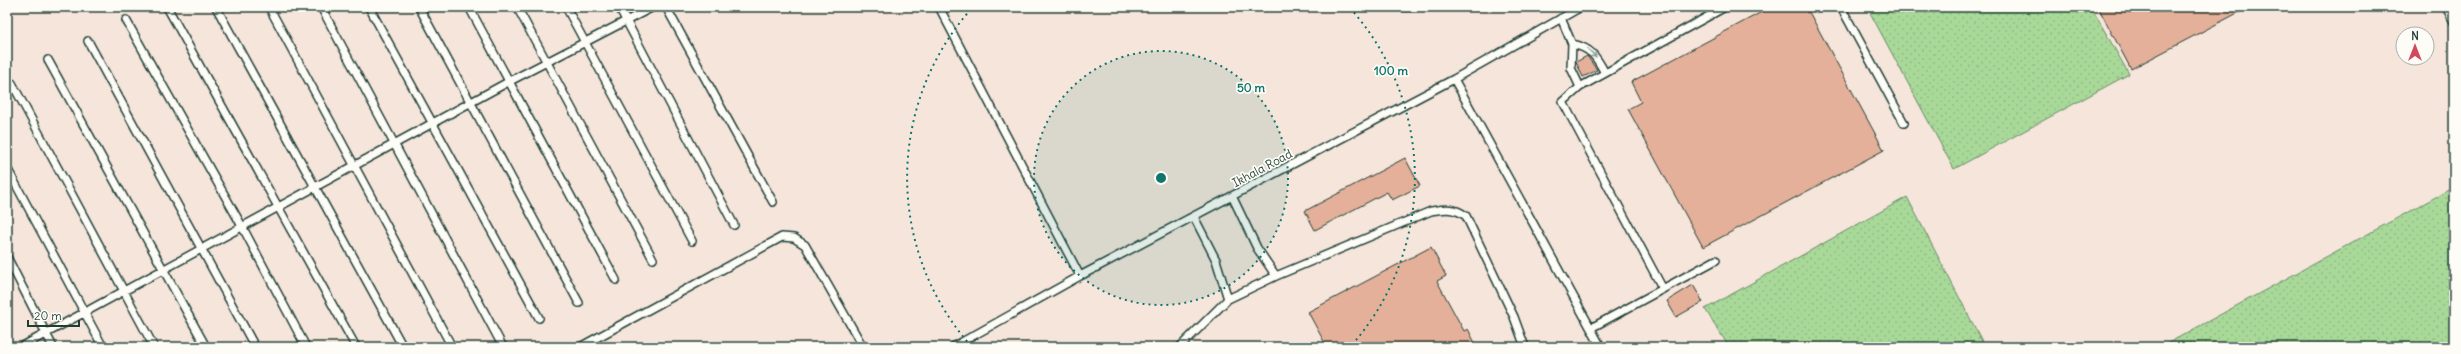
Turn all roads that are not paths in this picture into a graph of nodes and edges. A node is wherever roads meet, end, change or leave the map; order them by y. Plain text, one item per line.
1 (167, 7) edge
2 (216, 7) edge
3 (269, 7) edge
4 (321, 7) edge
5 (369, 7) edge
6 (419, 7) edge
7 (469, 7) edge
8 (517, 7) edge
9 (566, 7) edge
10 (619, 7) edge
11 (653, 7) edge
12 (666, 7) edge
13 (939, 7) edge
14 (1388, 7) edge
15 (1410, 7) edge
16 (1581, 7) edge
17 (1725, 7) edge
18 (1840, 7) edge
19 (2446, 7) edge
20 (1561, 18) junction
21 (126, 20) dead end
22 (627, 21) junction
23 (2454, 22) edge
24 (88, 41) dead end
25 (585, 41) junction
26 (1572, 44) junction
27 (48, 60) dead end
28 (548, 62) junction
29 (1604, 73) junction
30 (1454, 79) junction
31 (510, 81) junction
32 (12, 83) dead end
33 (1580, 87) junction
34 (472, 102) junction
35 (1904, 123) dead end
36 (433, 125) junction
37 (396, 144) junction
38 (355, 165) junction
39 (7, 168) edge
40 (315, 186) junction
41 (1232, 196) junction
42 (773, 202) dead end
43 (280, 207) junction
44 (1194, 217) junction
45 (734, 225) dead end
46 (242, 228) junction
47 (692, 241) dead end
48 (202, 248) junction
49 (7, 257) edge
50 (653, 259) dead end
51 (1716, 260) dead end
52 (164, 270) junction
53 (1080, 276) junction
54 (1276, 276) junction
55 (616, 280) dead end
56 (1663, 289) junction
57 (124, 291) junction
58 (1228, 300) junction
59 (579, 303) dead end
60 (85, 314) junction
61 (539, 318) dead end
62 (1591, 328) junction
63 (46, 334) junction
64 (21, 347) edge
65 (53, 347) edge
66 (103, 347) edge
67 (154, 347) edge
68 (206, 347) edge
69 (255, 347) edge
70 (306, 347) edge
71 (356, 347) edge
72 (403, 347) edge
73 (452, 347) edge
74 (503, 347) edge
75 (580, 347) edge
76 (863, 347) edge
77 (953, 347) edge
78 (1180, 347) edge
79 (1525, 347) edge
80 (1601, 347) edge

1 - 43 lane
2 - 40 lane
3 - 38 lane
4 - 37 lane
5 - 36 lane
6 - 34 lane
7 - 31 lane
8 - 28 lane
9 - 25 lane
10 - 22 lane
11 - 22 lane
12 - 42 lane
13 - 53 lane
14 - 15 lane
16 - 20 lane, Ikhala Road
17 - 29 lane
18 - 35 lane
19 - 23 lane
20 - 26 lane
20 - 30 lane, Ikhala Road
21 - 46 lane
22 - 25 lane
22 - 45 lane
24 - 48 lane
25 - 28 lane
25 - 47 lane
26 -> 29 lane
26 - 33 lane
27 - 52 lane
28 - 31 lane
28 - 50 lane
29 - 33 lane
30 - 41 lane, Ikhala Road
30 - 62 lane
31 - 34 lane
31 - 55 lane
32 - 57 lane
33 - 56 lane
34 - 36 lane
34 - 59 lane
36 - 37 lane
36 - 61 lane
37 - 38 lane
37 - 74 lane
38 - 40 lane
38 - 73 lane
39 - 60 lane
40 - 43 lane
40 - 72 lane
41 - 44 lane, Ikhala Road
41 - 54 lane
43 - 46 lane
43 - 71 lane
44 - 53 lane, Ikhala Road
44 - 58 lane
46 - 48 lane
46 - 70 lane
48 - 52 lane
48 - 69 lane
49 - 63 lane
51 - 56 lane
52 - 57 lane
52 - 68 lane
53 - 77 lane, Ikhala Road
54 - 58 lane
54 - 79 lane
56 - 62 lane
57 - 60 lane
57 - 67 lane
58 - 78 lane
60 - 63 lane
60 - 66 lane
62 - 80 lane
63 - 64 lane
63 - 65 lane
75 - 76 lane

